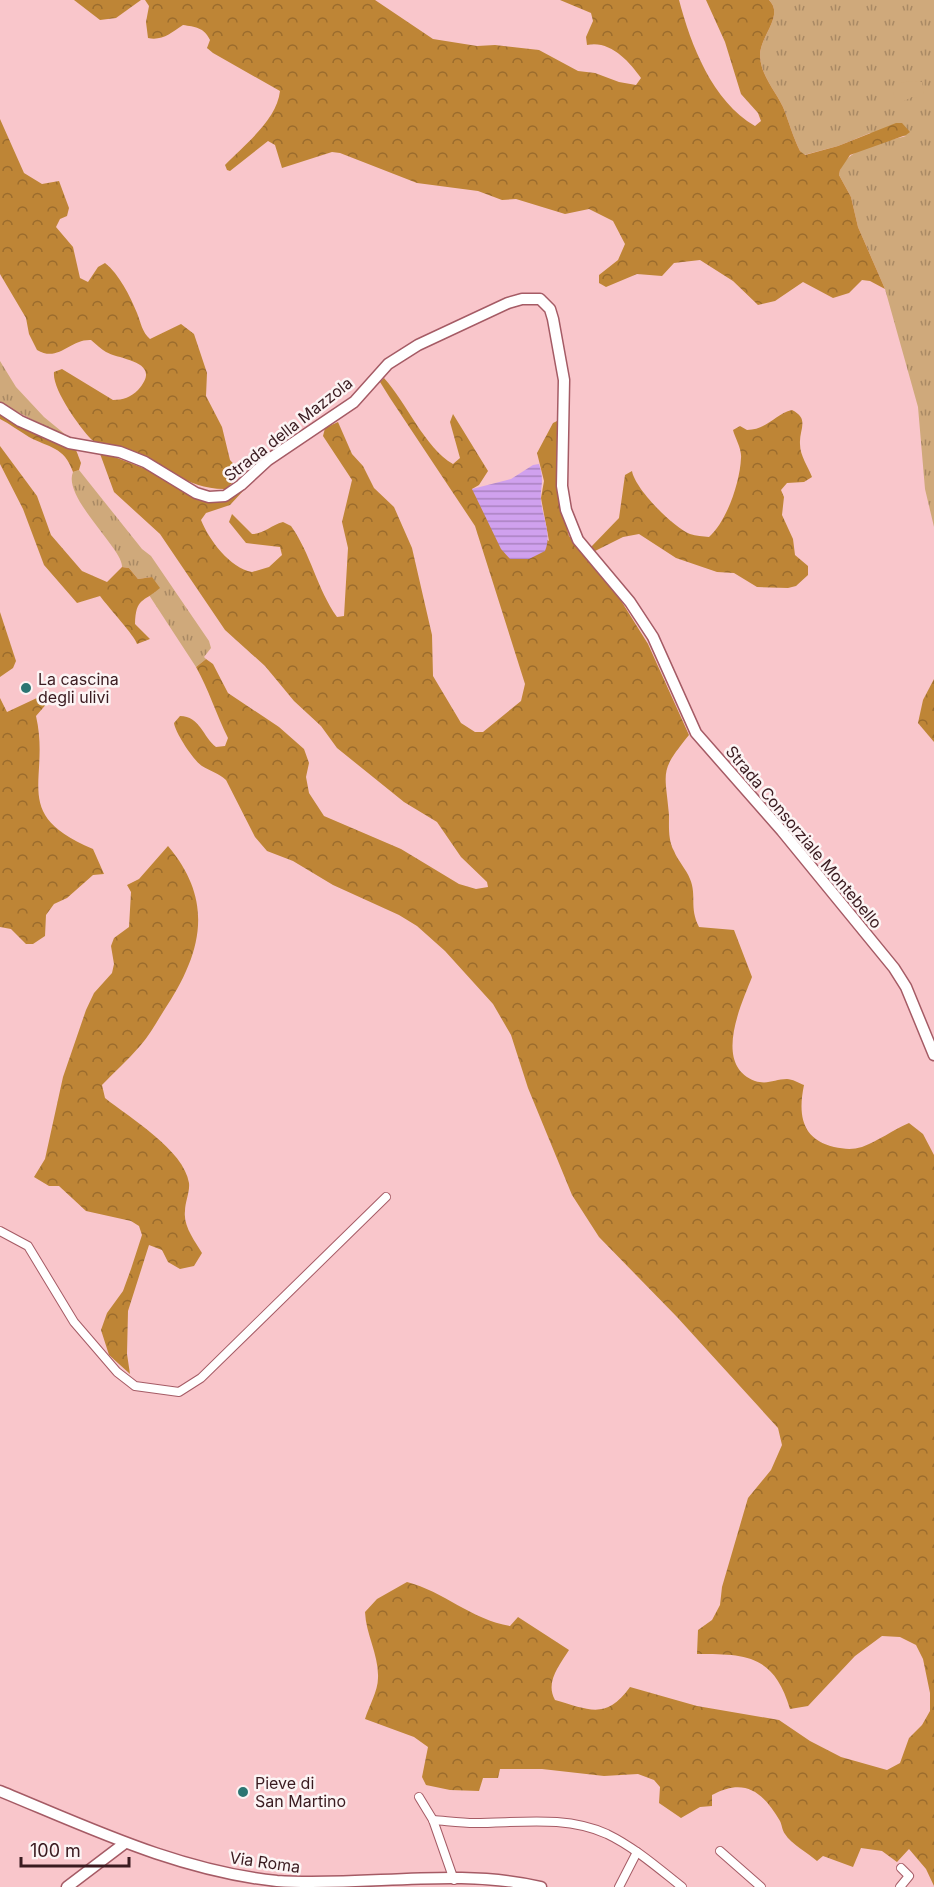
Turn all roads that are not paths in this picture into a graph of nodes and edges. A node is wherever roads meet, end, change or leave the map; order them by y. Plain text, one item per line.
1 (0, 408) edge
2 (653, 637) joint
3 (934, 1055) edge
4 (386, 1197) dead end
5 (0, 1231) edge
6 (0, 1791) edge
7 (419, 1797) dead end
8 (433, 1820) junction
9 (125, 1843) junction
10 (720, 1851) dead end
11 (637, 1852) junction
12 (901, 1868) dead end
13 (454, 1880) junction
14 (279, 1884) edge
15 (67, 1887) edge
16 (541, 1887) edge
17 (619, 1887) edge
18 (682, 1887) edge
19 (761, 1887) edge
20 (900, 1887) edge

1 - 2 street, Strada della Mazzola
2 - 3 street, Strada Consorziale Montebello
4 - 5 street
6 - 9 street, Via Roma
7 - 8 street
8 - 11 street
8 - 13 street
9 - 14 street, Via Roma
9 - 15 street
10 - 19 street
11 - 17 street
11 - 18 street
12 - 20 street
13 - 14 street, Via Roma
13 - 16 street, Via Roma

